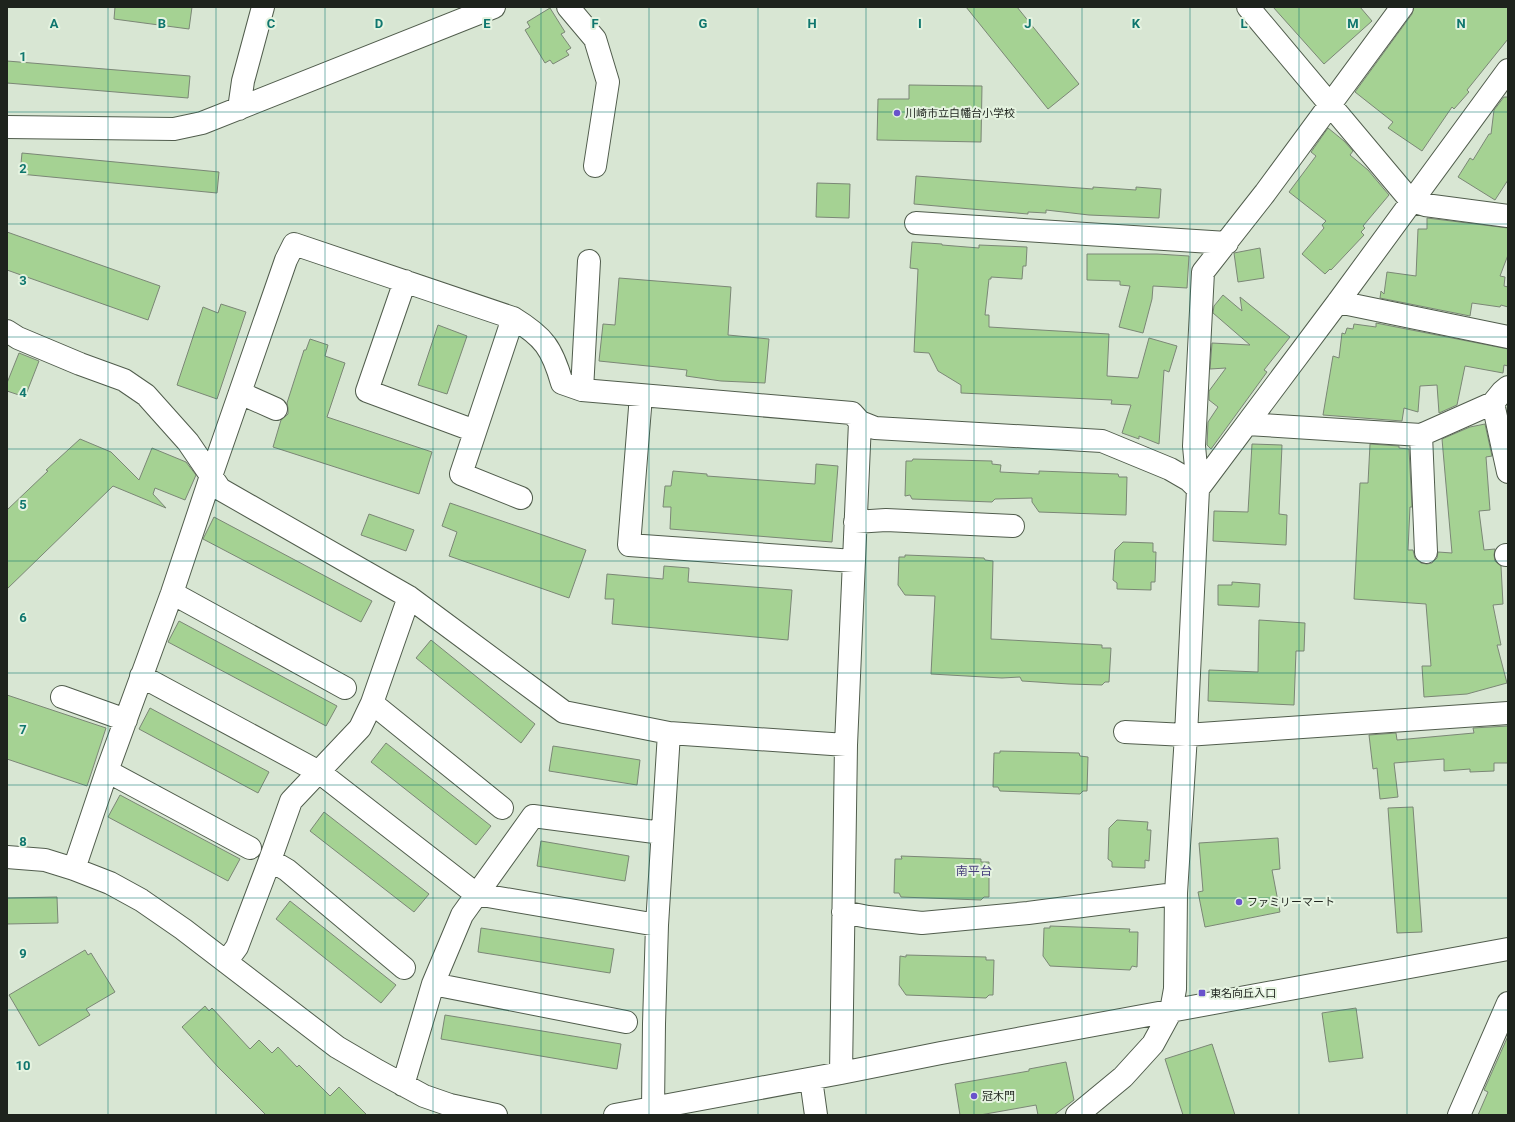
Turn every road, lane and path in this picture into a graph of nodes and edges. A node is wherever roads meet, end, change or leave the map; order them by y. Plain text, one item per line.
1 (263, 7) edge
2 (494, 7) edge
3 (568, 7) edge
4 (1248, 7) edge
5 (1402, 7) edge
6 (1508, 70) edge
7 (1501, 90) edge
8 (1330, 105) junction
9 (239, 109) junction
10 (7, 127) edge
11 (595, 166) dead end
12 (1411, 200) junction
13 (1508, 216) edge
14 (916, 223) dead end
15 (1227, 243) junction
16 (589, 261) dead end
17 (405, 281) junction
18 (1338, 302) junction
19 (513, 318) junction
20 (7, 331) edge
21 (1508, 337) edge
22 (1508, 387) edge
23 (582, 390) junction
24 (240, 392) junction
25 (640, 396) junction
26 (1493, 403) junction
27 (276, 409) dead end
28 (860, 422) junction
29 (1247, 424) junction
30 (475, 431) junction
31 (1421, 436) junction
32 (1508, 472) edge
33 (211, 476) junction
34 (1198, 489) junction
35 (521, 498) dead end
36 (855, 522) junction
37 (1013, 526) dead end
38 (1426, 552) dead end
39 (854, 561) junction
40 (172, 593) junction
41 (409, 597) junction
42 (141, 676) junction
43 (345, 688) dead end
44 (62, 697) dead end
45 (372, 703) junction
46 (1508, 713) edge
47 (126, 720) junction
48 (1125, 732) dead end
49 (669, 733) junction
50 (1186, 735) junction
51 (846, 745) junction
52 (107, 771) junction
53 (319, 772) junction
54 (502, 808) dead end
55 (662, 832) junction
56 (250, 848) dead end
57 (7, 856) edge
58 (270, 860) junction
59 (74, 869) junction
60 (1176, 893) junction
61 (476, 894) junction
62 (843, 912) junction
63 (657, 925) junction
64 (1508, 949) edge
65 (226, 962) junction
66 (404, 968) dead end
67 (433, 984) junction
68 (1508, 1003) edge
69 (1171, 1011) junction
70 (626, 1022) dead end
71 (841, 1073) junction
72 (811, 1079) junction
73 (403, 1086) junction
74 (654, 1108) junction
75 (496, 1115) edge
76 (615, 1115) edge
77 (816, 1115) edge
78 (1077, 1115) edge
79 (1459, 1115) edge

1 - 9 street
2 - 9 street
3 - 11 street
4 - 8 street
5 - 8 street
6 - 7 street
7 - 12 street
8 - 12 street
8 - 15 street
9 - 10 street
12 - 13 street
12 - 18 street
14 - 15 street
15 - 34 street
16 - 23 street
17 - 19 street
17 - 24 street
17 - 30 street
18 - 21 street
18 - 29 street
19 - 23 street
19 - 30 street
20 - 33 street
22 - 26 street
23 - 25 street
24 - 27 street
24 - 33 street
25 - 28 street
25 - 39 street
26 - 31 street
26 - 32 street
28 - 34 street
28 - 36 street
29 - 31 street
29 - 34 street
30 - 35 street
31 - 38 street
33 - 40 street
33 - 41 street
34 - 50 street
36 - 37 street
36 - 39 street
39 - 51 street
40 - 42 street
40 - 43 street
41 - 45 street
41 - 49 street
42 - 47 street
42 - 53 street
44 - 47 street
45 - 53 street
45 - 54 street
46 - 50 street
47 - 52 street
48 - 50 street
49 - 51 street
49 - 55 street
50 - 60 street
51 - 62 street
52 - 56 street
52 - 59 street
53 - 58 street
53 - 61 street
55 - 61 street
55 - 63 street
57 - 59 street
58 - 65 street
58 - 66 street
59 - 65 street
60 - 62 street
60 - 69 street
61 - 63 street
61 - 67 street
62 - 71 street
63 - 74 street
64 - 69 street
65 - 73 street
67 - 70 street
67 - 73 street
68 - 79 street
69 - 71 street
69 - 78 street
71 - 72 street
72 - 74 street
72 - 77 street
73 - 75 street
74 - 76 street

